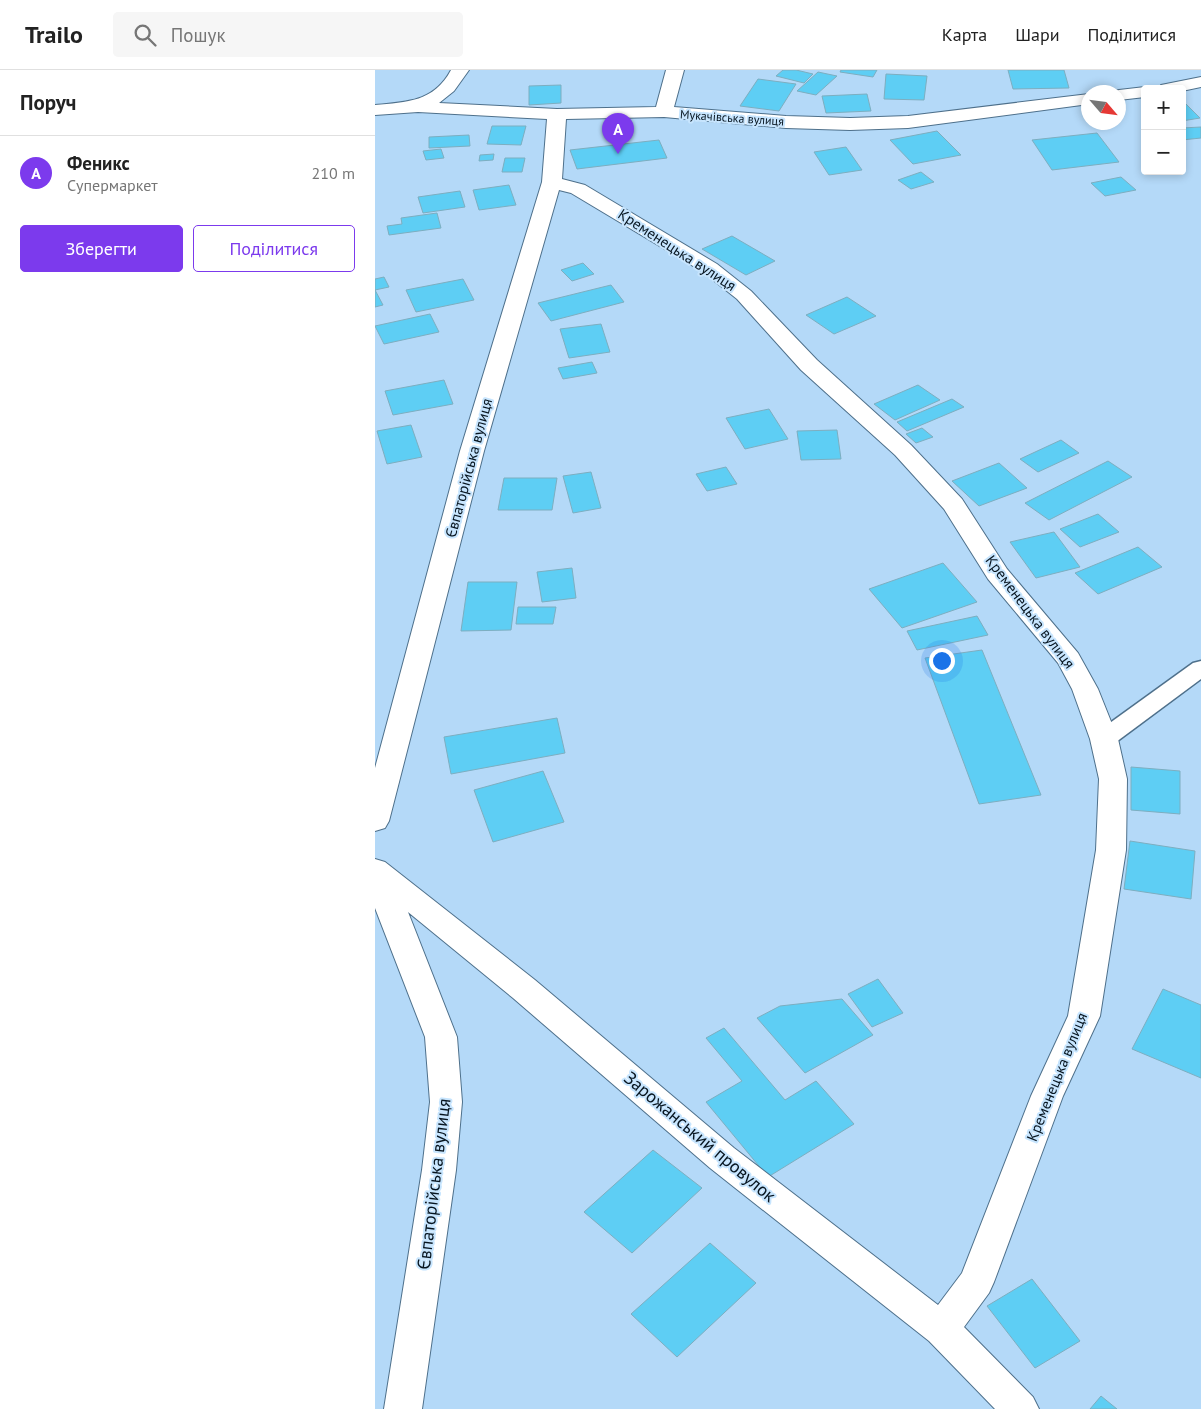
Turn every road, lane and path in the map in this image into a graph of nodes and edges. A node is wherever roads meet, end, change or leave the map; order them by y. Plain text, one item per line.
1 (460, 70) edge
2 (675, 70) edge
3 (1201, 82) edge
4 (1186, 85) edge
5 (1141, 92) edge
6 (1126, 94) edge
7 (1081, 100) edge
8 (418, 106) junction
9 (375, 110) edge
10 (664, 112) junction
11 (557, 114) junction
12 (552, 182) junction
13 (1201, 668) edge
14 (1104, 739) junction
15 (375, 821) edge
16 (375, 870) edge
17 (375, 881) edge
18 (941, 1329) junction
19 (403, 1409) edge
20 (1020, 1409) edge

1 - 8 street
2 - 10 street
3 - 4 street
5 - 6 street
7 - 10 street, Мукачівська вулиця
8 - 9 street, Мукачівська вулиця
8 - 11 street, Мукачівська вулиця
10 - 11 street, Мукачівська вулиця
11 - 12 street, Євпаторійська вулиця
12 - 14 street, Кременецька вулиця
12 - 15 street, Євпаторійська вулиця
13 - 14 lane
14 - 18 street, Кременецька вулиця
16 - 18 street, Зарожанський провулок
17 - 19 street, Євпаторійська вулиця
18 - 20 street, Зарожанський провулок

